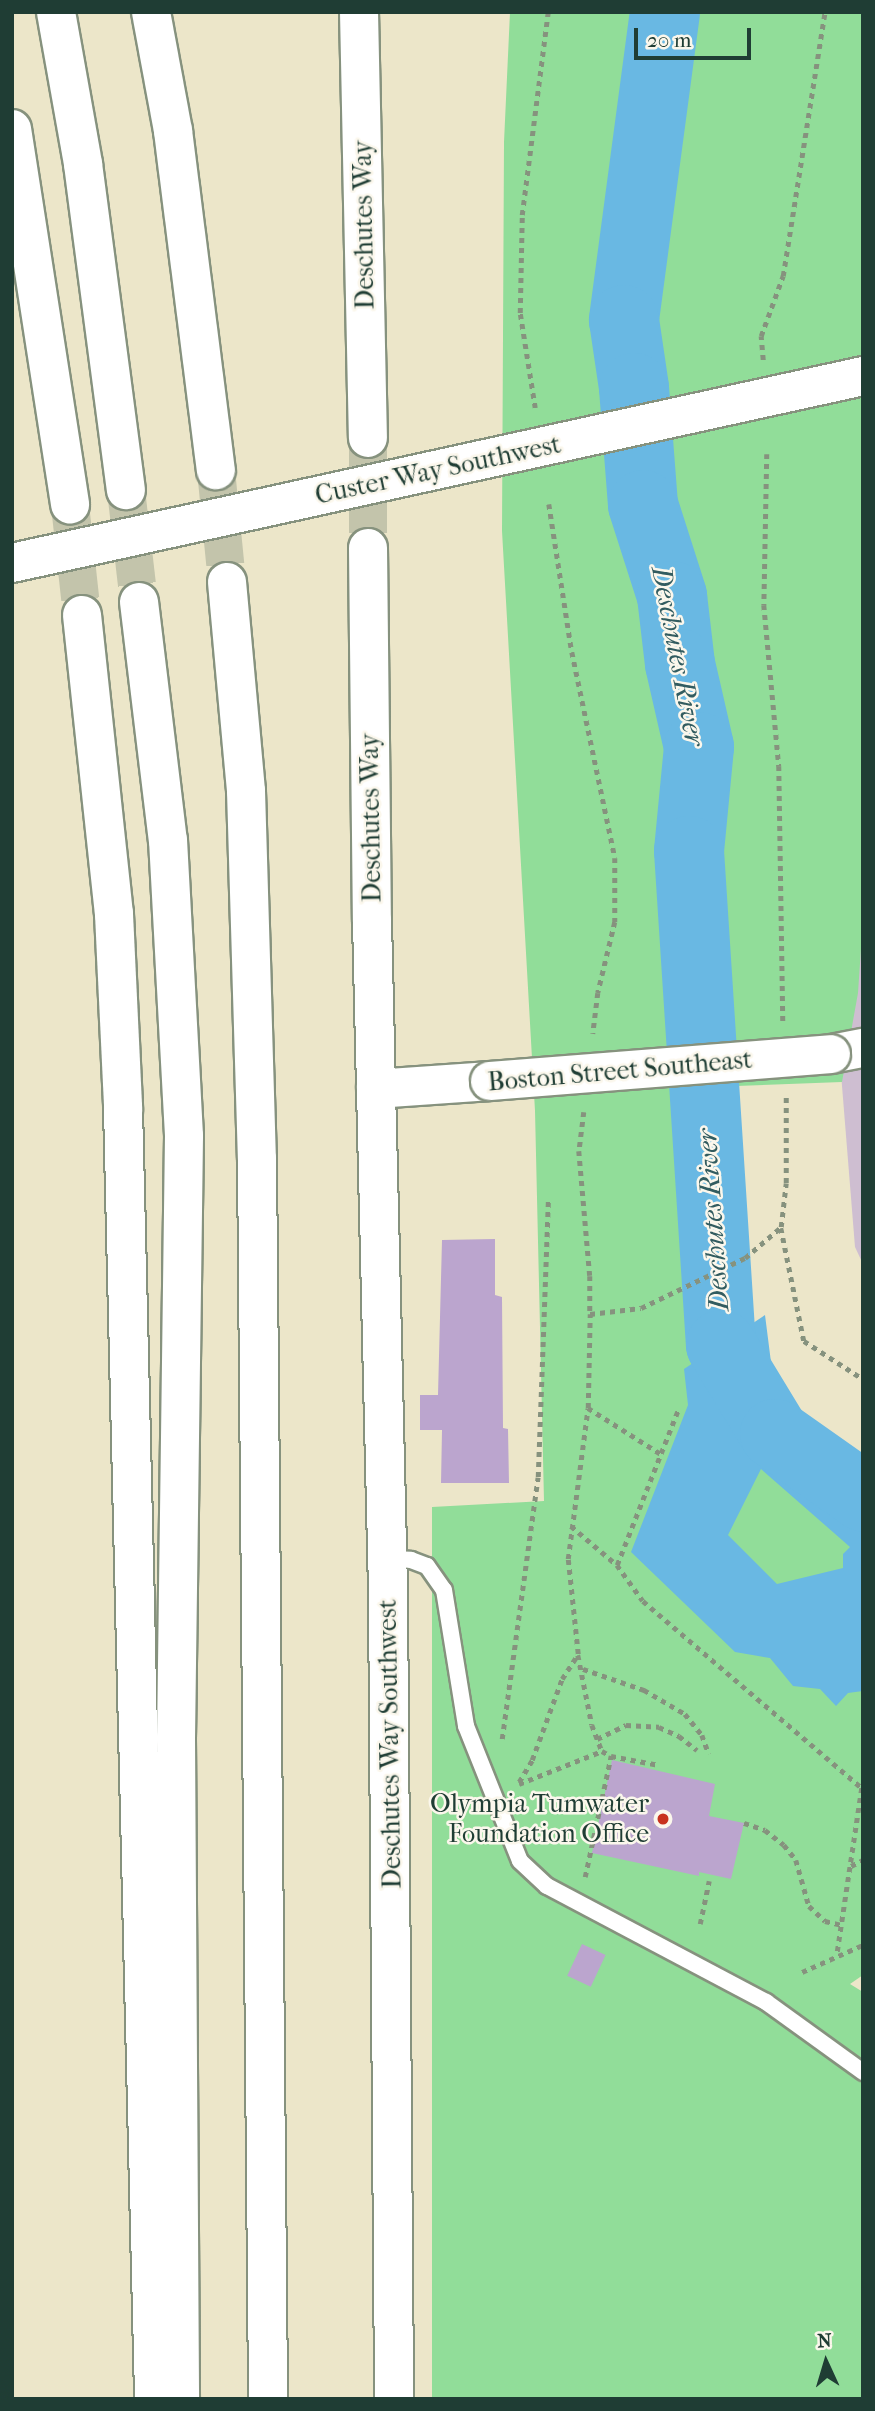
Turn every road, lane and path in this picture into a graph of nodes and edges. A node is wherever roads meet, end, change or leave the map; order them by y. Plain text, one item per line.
1 (56, 12) edge
2 (151, 12) edge
3 (162, 12) edge
4 (359, 12) edge
5 (548, 12) edge
6 (825, 12) edge
7 (12, 129) edge
8 (173, 131) junction
9 (763, 361) dead end
10 (863, 376) edge
11 (536, 412) dead end
12 (368, 438) tunnel mouth
13 (767, 454) dead end
14 (216, 470) tunnel mouth
15 (126, 490) tunnel mouth
16 (549, 504) dead end
17 (69, 505) tunnel mouth
18 (368, 548) tunnel mouth
19 (12, 563) edge
20 (227, 582) tunnel mouth
21 (139, 602) tunnel mouth
22 (82, 615) tunnel mouth
23 (783, 1032) dead end
24 (592, 1047) dead end
25 (847, 1051) edge
26 (786, 1083) dead end
27 (376, 1089) junction
28 (585, 1101) dead end
29 (548, 1199) dead end
30 (781, 1227) junction
31 (590, 1314) junction
32 (863, 1379) edge
33 (588, 1408) junction
34 (679, 1408) dead end
35 (661, 1454) junction
36 (570, 1526) junction
37 (387, 1559) junction
38 (617, 1565) junction
39 (578, 1654) junction
40 (583, 1669) junction
41 (597, 1739) junction
42 (602, 1751) junction
43 (697, 1751) dead end
44 (709, 1754) dead end
45 (611, 1756) junction
46 (659, 1765) dead end
47 (490, 1784) junction
48 (518, 1784) junction
49 (862, 1787) edge
50 (502, 1814) junction
51 (744, 1823) dead end
52 (863, 1860) edge
53 (850, 1866) junction
54 (585, 1878) dead end
55 (709, 1881) dead end
56 (700, 1924) dead end
57 (842, 1925) junction
58 (863, 1945) edge
59 (837, 1955) junction
60 (802, 1972) dead end
61 (863, 2072) edge
62 (154, 2399) edge
63 (180, 2399) edge
64 (268, 2399) edge
65 (394, 2399) edge

1 - 15 main road
2 - 8 main road
3 - 8 main road
4 - 12 main road, Deschutes Way
5 - 11 path
6 - 9 path
7 - 17 main road
8 - 14 main road
10 - 19 main road, Custer Way Southwest, bridge
13 - 23 path
16 - 24 path
18 - 27 main road, Deschutes Way
20 - 64 main road
21 - 63 main road
22 - 62 main road
25 - 27 main road, Boston Street Southeast, bridge
26 - 30 path
27 - 37 main road, Deschutes Way Southwest
28 - 31 path
29 - 47 path
30 - 31 path
30 - 32 path
31 - 33 path
33 - 35 path
33 - 36 path
34 - 35 path
35 - 38 path
36 - 38 path
36 - 39 path
37 - 47 lane
37 - 65 main road, Deschutes Way Southwest
38 - 49 path
39 - 40 path
39 - 48 path
40 - 41 path
40 - 44 path
41 - 42 path
41 - 43 path
42 - 45 path
42 - 48 path
45 - 46 path
45 - 54 path
47 - 50 lane
48 - 50 path
49 - 53 path
50 - 61 lane
51 - 57 path
52 - 53 path
53 - 57 path
55 - 56 path
57 - 59 path
58 - 59 path
59 - 60 path

